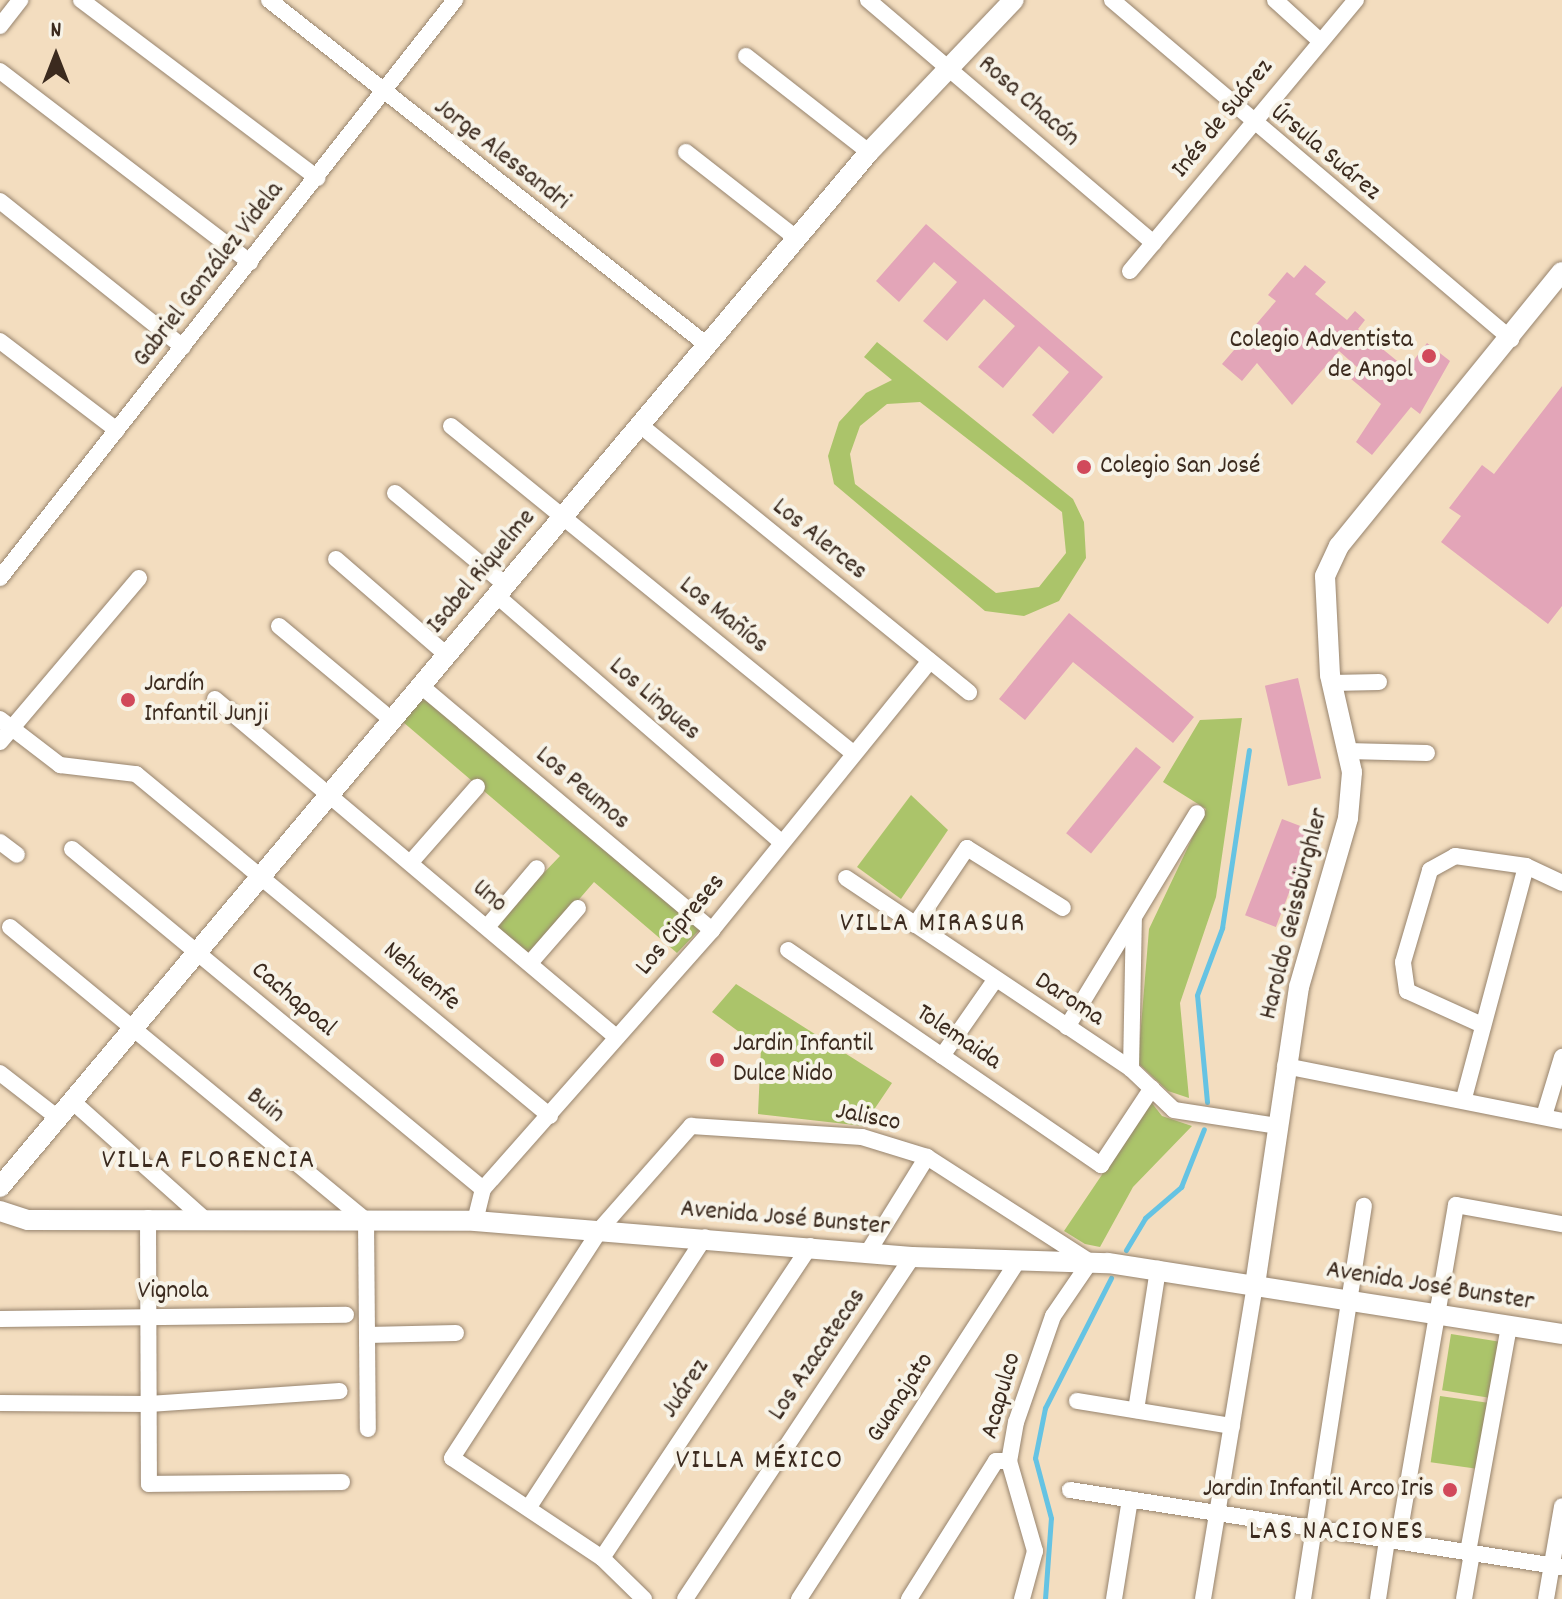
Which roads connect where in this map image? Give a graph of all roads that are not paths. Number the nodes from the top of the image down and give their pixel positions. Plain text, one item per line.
1 (20, 0) edge
2 (81, 0) edge
3 (269, 0) edge
4 (868, 0) edge
5 (1014, 0) edge
6 (1112, 0) edge
7 (1275, 0) edge
8 (1356, 0) edge
9 (447, 3) edge
10 (0, 26) edge
11 (1319, 40) junction
12 (746, 56) dead end
13 (952, 69) junction
14 (0, 71) edge
15 (382, 92) junction
16 (1252, 123) junction
17 (686, 152) dead end
18 (869, 152) junction
19 (317, 178) junction
20 (0, 201) edge
21 (796, 238) junction
22 (1154, 243) junction
23 (250, 262) junction
24 (1130, 271) dead end
25 (1562, 272) edge
26 (1511, 339) junction
27 (0, 341) edge
28 (707, 345) junction
29 (183, 347) junction
30 (640, 425) junction
31 (451, 426) dead end
32 (117, 430) junction
33 (395, 493) dead end
34 (564, 515) junction
35 (336, 559) dead end
36 (0, 578) edge
37 (139, 578) dead end
38 (501, 590) junction
39 (279, 626) dead end
40 (447, 655) junction
41 (930, 661) junction
42 (1379, 682) dead end
43 (1332, 683) junction
44 (421, 686) junction
45 (969, 692) dead end
46 (215, 699) dead end
47 (392, 720) junction
48 (6, 724) edge
49 (0, 742) edge
50 (1347, 751) junction
51 (853, 753) junction
52 (1427, 753) dead end
53 (477, 787) dead end
54 (330, 793) junction
55 (1197, 813) dead end
56 (780, 841) junction
57 (0, 842) edge
58 (72, 849) dead end
59 (17, 855) dead end
60 (411, 862) junction
61 (1526, 866) junction
62 (537, 868) dead end
63 (262, 875) junction
64 (846, 878) dead end
65 (1562, 883) edge
66 (578, 908) dead end
67 (1063, 908) dead end
68 (1134, 917) junction
69 (915, 925) junction
70 (10, 927) dead end
71 (487, 927) junction
72 (712, 930) junction
73 (788, 950) dead end
74 (197, 952) junction
75 (530, 963) junction
76 (995, 980) junction
77 (1480, 1024) junction
78 (1067, 1027) junction
79 (133, 1029) junction
80 (616, 1037) junction
81 (942, 1056) junction
82 (1562, 1057) edge
83 (1285, 1066) junction
84 (1131, 1069) junction
85 (0, 1073) edge
86 (1152, 1088) junction
87 (1464, 1098) junction
88 (72, 1101) junction
89 (550, 1116) junction
90 (1544, 1116) junction
91 (58, 1118) junction
92 (1562, 1121) edge
93 (1277, 1126) junction
94 (927, 1157) junction
95 (0, 1187) edge
96 (483, 1189) junction
97 (1364, 1206) dead end
98 (0, 1211) edge
99 (202, 1217) junction
100 (148, 1218) junction
101 (366, 1220) junction
102 (475, 1221) junction
103 (1562, 1224) edge
104 (602, 1227) junction
105 (705, 1237) junction
106 (810, 1246) junction
107 (868, 1252) junction
108 (912, 1257) junction
109 (1017, 1262) junction
110 (1090, 1262) junction
111 (1158, 1269) junction
112 (1255, 1285) junction
113 (1347, 1300) junction
114 (1437, 1314) junction
115 (346, 1315) dead end
116 (148, 1316) junction
117 (0, 1319) edge
118 (1509, 1326) junction
119 (456, 1333) dead end
120 (1562, 1334) edge
121 (367, 1335) junction
122 (340, 1391) dead end
123 (1077, 1401) dead end
124 (0, 1403) edge
125 (149, 1404) junction
126 (1136, 1410) junction
127 (1232, 1426) junction
128 (368, 1429) dead end
129 (1009, 1461) junction
130 (342, 1482) dead end
131 (1070, 1490) dead end
132 (1130, 1499) junction
133 (1562, 1506) edge
134 (529, 1507) junction
135 (1217, 1513) junction
136 (1314, 1528) junction
137 (1392, 1540) junction
138 (1470, 1553) junction
139 (602, 1558) junction
140 (1557, 1567) edge
141 (644, 1599) edge
142 (685, 1599) edge
143 (799, 1599) edge
144 (909, 1599) edge
145 (1022, 1599) edge
146 (1114, 1599) edge
147 (1203, 1599) edge
148 (1303, 1599) edge
149 (1378, 1599) edge
150 (1464, 1599) edge
151 (1546, 1599) edge

1 - 10 street
2 - 19 street
3 - 15 street, Jorge Alessandri
4 - 13 street, Rosa Chacón
5 - 13 street, Isabel Riquelme
6 - 16 street, Úrsula Suárez
7 - 11 street
8 - 11 street, Inés de Suárez
9 - 15 street, Gabriel González Videla
11 - 16 street, Inés de Suárez
12 - 18 street
13 - 18 street, Isabel Riquelme
13 - 22 street, Rosa Chacón
14 - 23 street
15 - 19 street, Gabriel González Videla
15 - 28 street, Jorge Alessandri
16 - 22 street, Inés de Suárez
16 - 26 street, Úrsula Suárez
17 - 21 street
18 - 21 street, Isabel Riquelme
19 - 23 street, Gabriel González Videla
20 - 29 street
21 - 28 street, Isabel Riquelme
22 - 24 street, Inés de Suárez
23 - 29 street, Gabriel González Videla
25 - 26 street, Haroldo Geissbürghler
26 - 43 street, Haroldo Geissbürghler
27 - 32 street
28 - 30 street, Isabel Riquelme
29 - 32 street, Gabriel González Videla
30 - 34 street, Isabel Riquelme
30 - 41 street, Los Alerces
31 - 34 street, Los Mañíos
32 - 36 street, Gabriel González Videla
33 - 38 street, Los Lingues
34 - 38 street, Isabel Riquelme
34 - 51 street, Los Mañíos
35 - 40 street
37 - 48 street
38 - 40 street, Isabel Riquelme
38 - 56 street, Los Lingues
39 - 47 street
40 - 44 street, Isabel Riquelme
41 - 45 street, Los Alerces
41 - 51 street, Los Cipreses
42 - 43 street
43 - 50 street, Haroldo Geissbürghler
44 - 47 street, Isabel Riquelme
44 - 72 street, Los Peumos
46 - 54 street, Uno
47 - 54 street, Isabel Riquelme
48 - 49 street
48 - 63 street, Nehuenfe
50 - 52 street
50 - 83 street, Haroldo Geissbürghler
51 - 56 street, Los Cipreses
53 - 60 street
54 - 60 street, Uno
54 - 63 street, Isabel Riquelme
55 - 68 street
56 - 72 street, Los Cipreses
57 - 59 street
58 - 74 street, Cachapoal
60 - 71 street, Uno
61 - 65 street
61 - 77 street
61 - 77 street
62 - 71 street
63 - 74 street, Isabel Riquelme
63 - 89 street, Nehuenfe
64 - 69 street, Daroma
66 - 75 street
67 - 69 street
68 - 78 street
68 - 84 street
69 - 76 street, Daroma
70 - 79 street, Buin
71 - 75 street, Uno
72 - 80 street, Los Cipreses
73 - 81 street, Tolemaida
74 - 79 street, Isabel Riquelme
74 - 96 street, Cachapoal
75 - 80 street, Uno
76 - 78 street, Daroma
76 - 81 street
77 - 87 street
78 - 84 street, Daroma
79 - 88 street, Isabel Riquelme
79 - 101 street, Buin
80 - 89 street, Los Cipreses
81 - 86 street, Tolemaida
82 - 90 street
83 - 87 street
83 - 93 street, Haroldo Geissbürghler
84 - 86 street, Daroma
85 - 91 street
86 - 93 street, Daroma
87 - 90 street
88 - 91 street, Isabel Riquelme
88 - 99 street
89 - 96 street, Los Cipreses
90 - 92 street
91 - 95 street, Isabel Riquelme
93 - 112 street, Haroldo Geissbürghler
94 - 104 street, Jalisco
94 - 107 street
94 - 110 street, Jalisco
96 - 102 street, Los Cipreses
97 - 113 street
98 - 100 street, Avenida José Bunster
99 - 100 street, Avenida José Bunster
99 - 101 street, Avenida José Bunster
100 - 116 street
101 - 102 street, Avenida José Bunster
101 - 121 street
102 - 104 street, Avenida José Bunster
103 - 114 street
104 - 105 street, Avenida José Bunster
104 - 134 street
105 - 106 street, Avenida José Bunster
105 - 134 street
106 - 107 street, Avenida José Bunster
106 - 139 street, Juárez
107 - 108 street, Avenida José Bunster
108 - 109 street, Avenida José Bunster
108 - 142 street, Los Azacatecas
109 - 110 street, Avenida José Bunster
109 - 143 street, Guanajato
110 - 111 street, Avenida José Bunster
110 - 129 street, Acapulco
111 - 112 street, Avenida José Bunster
111 - 126 street
112 - 113 street, Avenida José Bunster
112 - 127 street, Haroldo Geissbürghler
113 - 114 street, Avenida José Bunster
113 - 136 street
114 - 118 street, Avenida José Bunster
114 - 137 street
115 - 116 street, Vignola
116 - 117 street, Vignola
116 - 125 street
118 - 120 street, Avenida José Bunster
118 - 138 street
119 - 121 street
121 - 128 street
122 - 125 street
123 - 126 street
124 - 125 street
125 - 130 street
126 - 127 street
127 - 135 street, Haroldo Geissbürghler
129 - 144 street
129 - 145 street, Acapulco
131 - 132 street
132 - 135 street
132 - 146 street
133 - 140 street
134 - 139 street
135 - 136 street
135 - 147 street, Haroldo Geissbürghler
136 - 137 street
136 - 148 street
137 - 138 street
137 - 149 street
138 - 140 street
138 - 150 street
139 - 141 street
140 - 151 street

